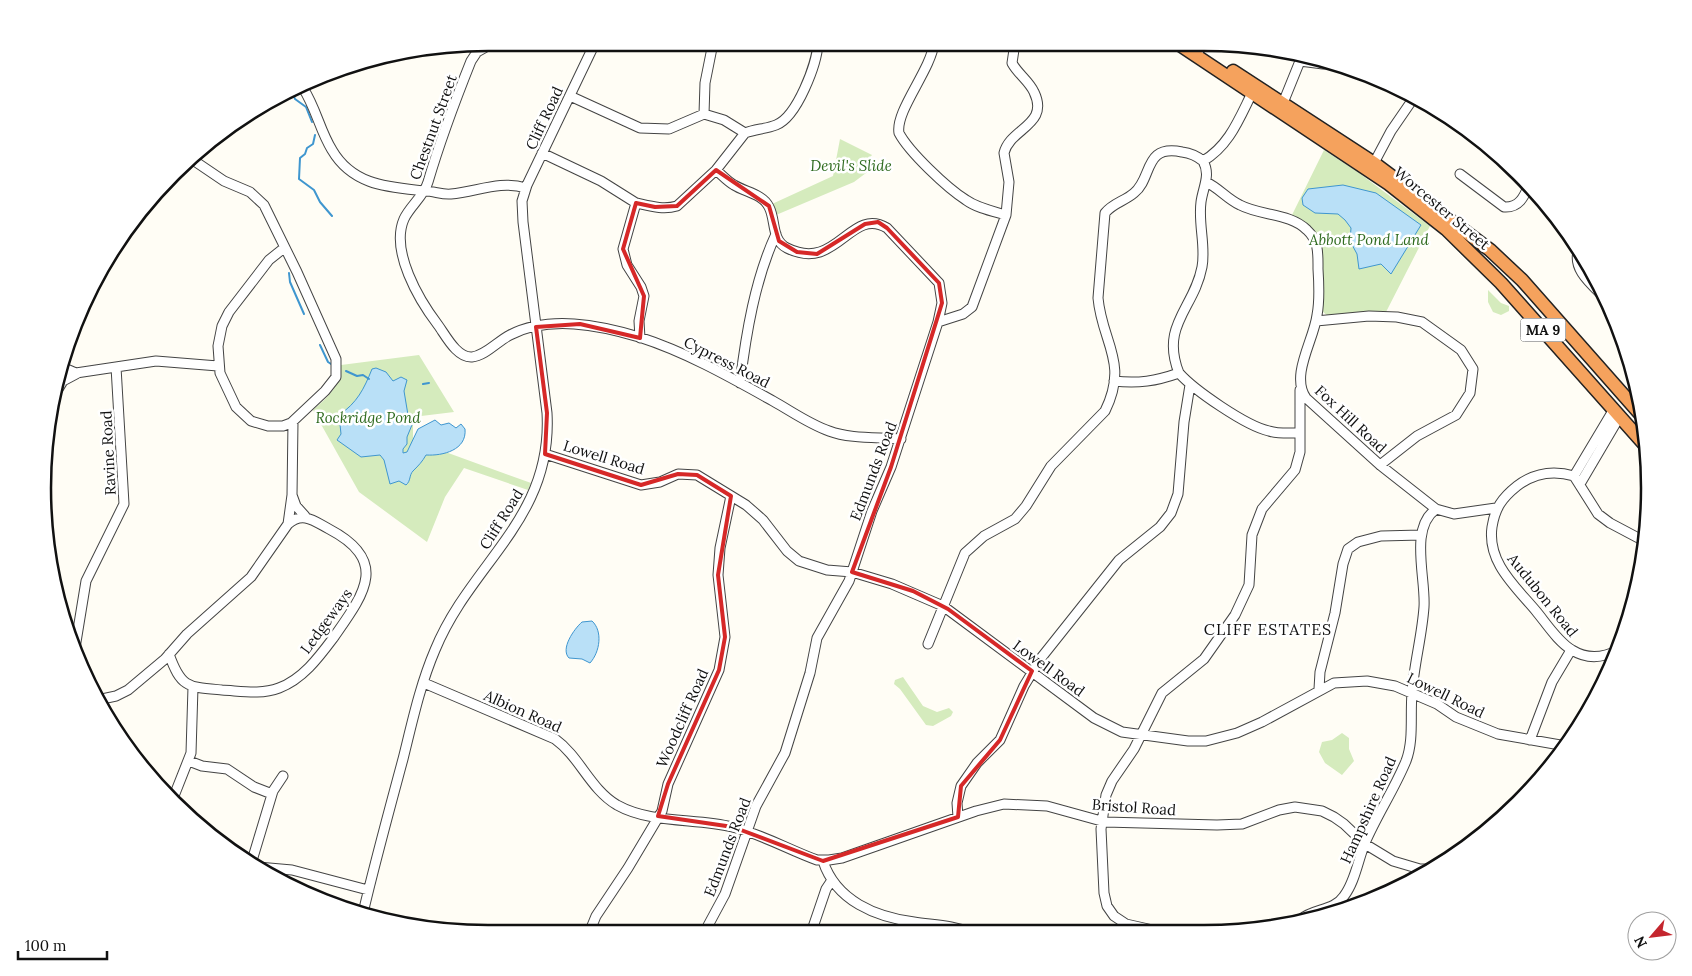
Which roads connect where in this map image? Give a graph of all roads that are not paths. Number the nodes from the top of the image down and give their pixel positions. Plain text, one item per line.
1 (478, 51) edge
2 (590, 51) edge
3 (711, 51) edge
4 (816, 51) edge
5 (932, 51) edge
6 (1014, 51) edge
7 (1189, 51) edge
8 (1207, 51) edge
9 (1296, 61) edge
10 (305, 91) edge
11 (1252, 93) junction
12 (570, 96) junction
13 (1283, 103) junction
14 (1410, 103) edge
15 (704, 114) junction
16 (745, 133) junction
17 (542, 153) junction
18 (1203, 161) junction
19 (197, 163) edge
20 (1374, 163) junction
21 (716, 170) junction
22 (1460, 174) dead end
23 (1206, 182) junction
24 (526, 188) junction
25 (424, 190) junction
26 (1525, 192) edge
27 (636, 203) junction
28 (1006, 215) junction
29 (776, 234) junction
30 (284, 248) junction
31 (1577, 262) edge
32 (1587, 280) edge
33 (1316, 321) junction
34 (938, 322) junction
35 (536, 327) junction
36 (640, 338) junction
37 (1596, 364) junction
38 (218, 366) junction
39 (116, 367) junction
40 (67, 370) edge
41 (78, 372) junction
42 (1179, 373) junction
43 (1581, 373) junction
44 (65, 379) edge
45 (1114, 381) junction
46 (740, 383) junction
47 (1190, 385) junction
48 (1300, 390) junction
49 (1632, 405) edge
50 (1320, 412) junction
51 (1617, 413) junction
52 (1300, 418) junction
53 (292, 422) junction
54 (1300, 433) junction
55 (1638, 437) edge
56 (901, 439) junction
57 (545, 454) junction
58 (1380, 465) junction
59 (1574, 476) junction
60 (1580, 484) junction
61 (292, 495) junction
62 (731, 496) junction
63 (1496, 508) junction
64 (1436, 509) junction
65 (306, 516) junction
66 (288, 524) junction
67 (1421, 535) junction
68 (1638, 538) edge
69 (852, 572) junction
70 (943, 606) junction
71 (77, 636) edge
72 (928, 644) dead end
73 (1571, 650) junction
74 (169, 654) junction
75 (1608, 655) edge
76 (1032, 671) junction
77 (424, 683) junction
78 (193, 687) junction
79 (1320, 689) junction
80 (1412, 694) junction
81 (106, 698) edge
82 (1140, 735) junction
83 (1530, 740) junction
84 (1557, 745) edge
85 (189, 761) junction
86 (282, 776) dead end
87 (175, 793) edge
88 (272, 794) junction
89 (658, 816) junction
90 (958, 817) junction
91 (1102, 822) junction
92 (746, 831) junction
93 (1365, 844) junction
94 (253, 856) edge
95 (823, 860) junction
96 (274, 868) edge
97 (1418, 868) edge
98 (832, 880) junction
99 (368, 890) junction
100 (1336, 904) edge
101 (364, 907) edge
102 (592, 925) edge
103 (708, 925) edge
104 (813, 925) edge
105 (949, 925) edge
106 (1131, 925) edge

1 - 25 street, Chestnut Street
2 - 12 street, Cliff Road
3 - 15 street
4 - 16 street
5 - 28 street
6 - 28 street
7 - 11 highway, Worcester Street / MA 9
8 - 13 highway, Worcester Street / MA 9
9 - 13 street
10 - 25 street
11 - 18 street
11 - 43 highway, Worcester Street / MA 9
12 - 15 street
12 - 17 street, Cliff Road
13 - 20 highway, Worcester Street / MA 9
14 - 20 street
15 - 16 street
16 - 21 street
17 - 24 street, Cliff Road
17 - 27 street
18 - 23 street
18 - 45 street
19 - 30 street
20 - 37 highway, Worcester Street / MA 9
21 - 27 street
21 - 29 street
22 - 26 street
23 - 33 street, Fox Hill Road
23 - 42 street
24 - 25 street, Chestnut Street
24 - 35 street, Cliff Road
25 - 35 street, Cypress Road
27 - 36 street
28 - 34 street
29 - 34 street, Edmunds Road
29 - 46 street
30 - 38 street
30 - 53 street
31 - 32 street
33 - 48 street, Fox Hill Road
33 - 58 street
34 - 56 street, Edmunds Road
35 - 36 street, Cypress Road
35 - 57 street, Cliff Road
36 - 46 street, Cypress Road
37 - 43 highway
37 - 49 highway, Worcester Street / MA 9
38 - 39 street
38 - 53 street
39 - 41 street
39 - 71 street, Ravine Road
40 - 41 street
41 - 44 street
42 - 45 street
42 - 47 street
43 - 51 highway, Worcester Street / MA 9
45 - 70 street
46 - 56 street, Cypress Road
47 - 54 street
47 - 76 street
48 - 50 street, Fox Hill Road
48 - 52 street
50 - 52 street
50 - 58 street, Fox Hill Road
51 - 55 highway, Worcester Street / MA 9
51 - 59 street
51 - 60 street
52 - 54 street
53 - 61 street
54 - 82 street
56 - 69 street, Edmunds Road
57 - 62 street, Lowell Road
57 - 77 street, Cliff Road
58 - 64 street, Fox Hill Road
59 - 60 street
59 - 63 street
60 - 68 street
61 - 65 street, Ledgeways
61 - 66 street
62 - 69 street, Lowell Road
62 - 89 street, Woodcliff Road
63 - 64 street, Fox Hill Road
63 - 73 street, Audubon Road
64 - 67 street, Hampshire Road
65 - 66 street
65 - 78 street, Ledgeways
66 - 74 street
67 - 79 street
67 - 80 street, Hampshire Road
69 - 70 street, Lowell Road
69 - 92 street, Edmunds Road
70 - 72 street
70 - 76 street, Lowell Road
73 - 75 street, Audubon Road
73 - 83 street
74 - 78 street
74 - 81 street
76 - 82 street, Lowell Road
76 - 90 street
77 - 89 street, Albion Road
77 - 99 street, Cliff Road
78 - 85 street
79 - 80 street, Lowell Road
79 - 82 street, Lowell Road
80 - 83 street, Lowell Road
80 - 93 street, Hampshire Road
82 - 91 street
83 - 84 street, Lowell Road
85 - 87 street
85 - 88 street
86 - 88 street
88 - 94 street
89 - 92 street, Albion Road
89 - 102 street, Woodcliff Road
90 - 91 street, Bristol Road
90 - 95 street, Bristol Road
91 - 93 street, Bristol Road
91 - 106 street
92 - 95 street, Albion Road
92 - 103 street, Edmunds Road
93 - 97 street, Bristol Road
93 - 100 street, Hampshire Road
95 - 98 street
96 - 99 street
98 - 104 street
98 - 105 street
99 - 101 street, Cliff Road

